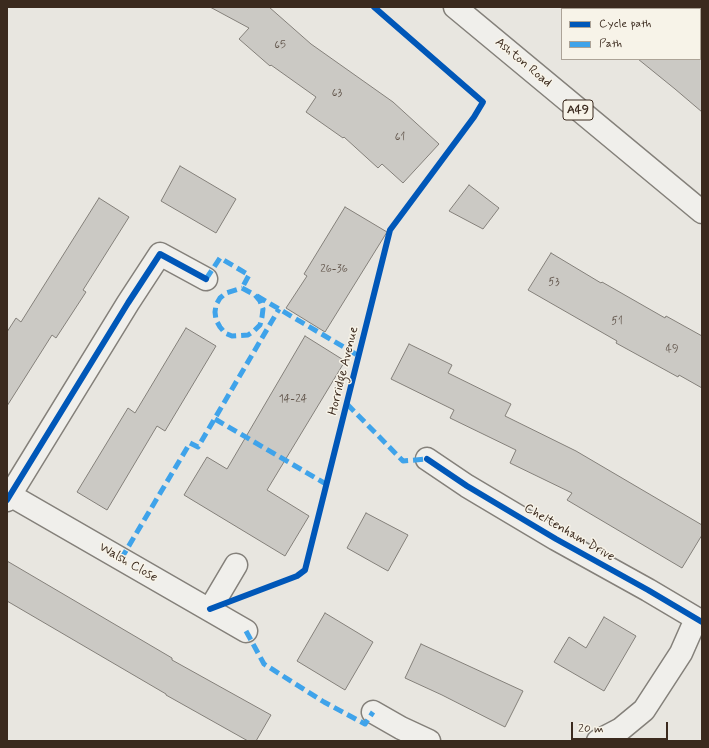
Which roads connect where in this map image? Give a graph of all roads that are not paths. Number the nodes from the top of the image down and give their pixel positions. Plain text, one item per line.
1 (455, 7) edge
2 (702, 212) edge
3 (206, 279) dead end
4 (427, 459) dead end
5 (9, 497) edge
6 (236, 565) dead end
7 (210, 609) junction
8 (699, 621) edge
9 (246, 631) dead end
10 (373, 712) dead end
11 (397, 735) edge
12 (429, 741) edge
13 (598, 741) edge

1 - 2 street, Ashton Road / A49
3 - 5 street
4 - 8 street, Cheltenham Drive
5 - 7 street, Walsh Close
6 - 7 street
7 - 9 street, Walsh Close
8 - 13 street
10 - 11 street
11 - 12 street

